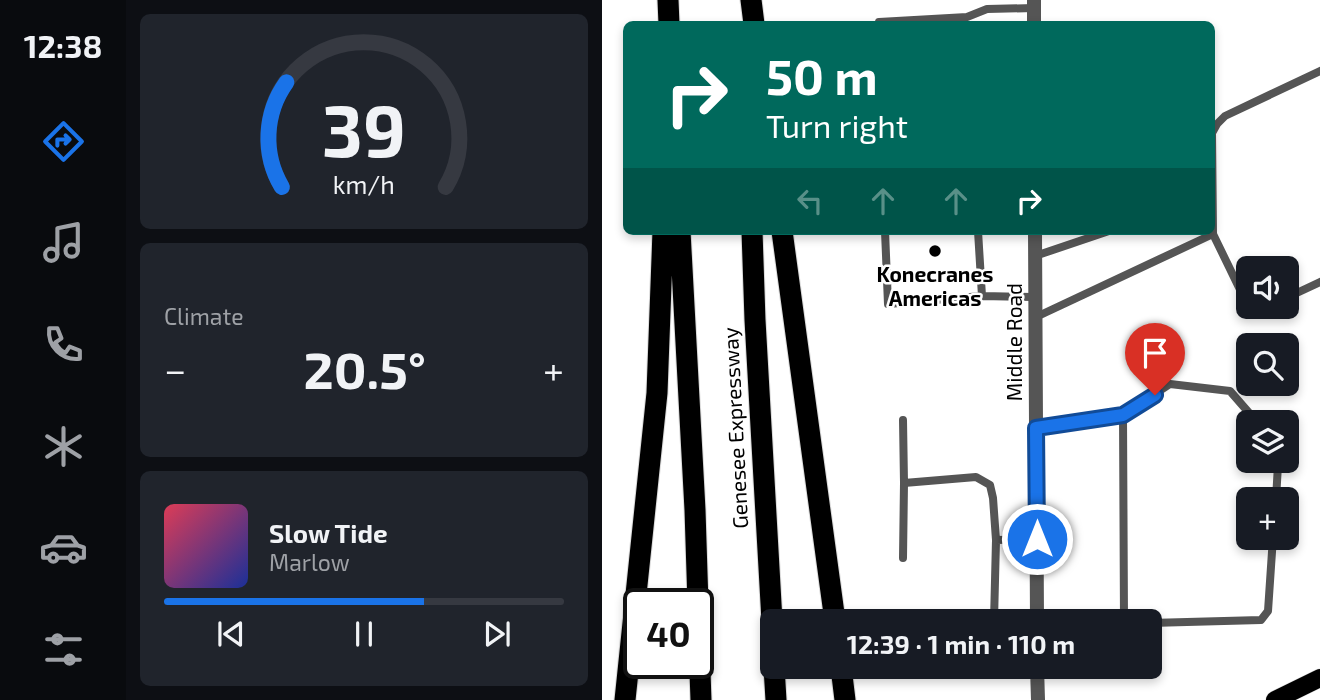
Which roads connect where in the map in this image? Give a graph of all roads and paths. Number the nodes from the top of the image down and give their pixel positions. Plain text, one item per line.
1 (668, 0) edge
2 (750, 0) edge
3 (1034, 4) edge
4 (669, 21) edge
5 (751, 21) edge
6 (967, 21) edge
7 (1320, 71) edge
8 (1215, 128) edge
9 (663, 235) edge
10 (680, 235) edge
11 (752, 235) edge
12 (783, 235) edge
13 (886, 235) edge
14 (978, 235) edge
15 (1035, 235) edge
16 (1094, 235) edge
17 (1209, 235) edge
18 (1214, 235) edge
19 (1035, 256) junction
20 (1236, 281) edge
21 (1320, 282) edge
22 (1299, 292) edge
23 (982, 296) junction
24 (1036, 297) junction
25 (1036, 317) junction
26 (1247, 410) edge
27 (1123, 415) junction
28 (903, 420) dead end
29 (1036, 428) junction
30 (904, 483) junction
31 (1037, 539) junction
32 (996, 540) junction
33 (1272, 550) edge
34 (903, 558) dead end
35 (697, 588) edge
36 (771, 609) edge
37 (833, 609) edge
38 (994, 609) edge
39 (1037, 609) edge
40 (1124, 609) edge
41 (1162, 622) edge
42 (1320, 678) edge
43 (700, 679) edge
44 (775, 679) edge
45 (842, 679) edge
46 (1037, 679) edge
47 (625, 700) edge
48 (701, 700) edge
49 (776, 700) edge
50 (845, 700) edge
51 (1038, 700) edge
52 (1275, 700) edge

1 - 4 highway
2 - 5 highway
3 - 6 lane
7 - 8 lane
9 - 47 highway
10 - 35 highway
11 - 36 highway, Genesee Expressway
12 - 37 highway
13 - 23 lane
14 - 23 lane
15 - 19 street, Middle Road
16 - 19 lane
17 - 25 lane
18 - 20 lane
19 - 24 street, Middle Road
21 - 22 lane
23 - 24 lane
24 - 25 street, Middle Road
25 - 29 street, Middle Road
26 - 27 lane
27 - 29 lane
27 - 40 lane
28 - 30 lane
29 - 31 street, Middle Road
30 - 32 lane
30 - 34 lane
31 - 32 lane
31 - 39 street, Middle Road
32 - 38 lane
33 - 41 lane
42 - 52 main road
43 - 48 highway
44 - 49 highway
45 - 50 highway
46 - 51 street

